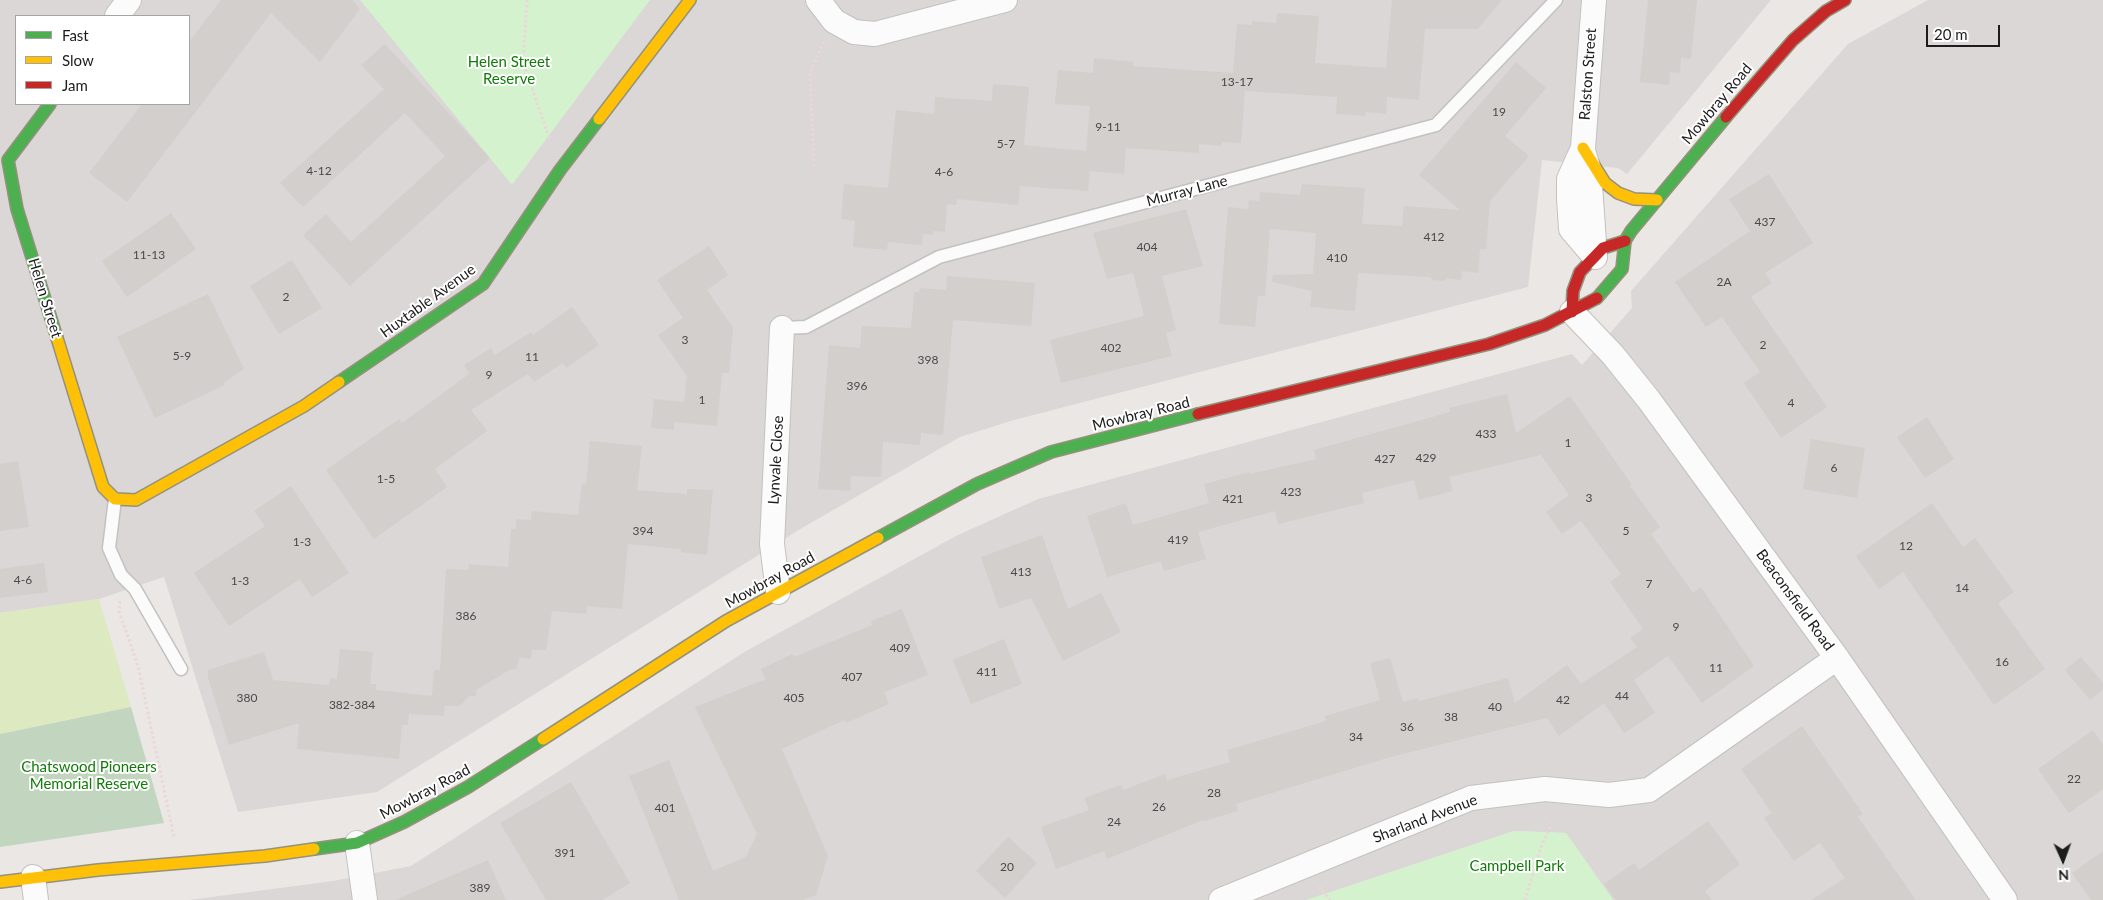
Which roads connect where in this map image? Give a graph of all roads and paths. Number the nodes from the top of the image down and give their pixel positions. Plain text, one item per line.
1 (130, 0) edge
2 (527, 0) edge
3 (690, 0) edge
4 (818, 0) edge
5 (1005, 0) edge
6 (1556, 0) edge
7 (1594, 0) edge
8 (1845, 0) edge
9 (118, 15) edge
10 (834, 20) junction
11 (49, 105) edge
12 (1583, 148) junction
13 (814, 166) dead end
14 (560, 170) junction
15 (1657, 200) junction
16 (1624, 241) junction
17 (1595, 257) junction
18 (1572, 312) junction
19 (782, 328) joint
20 (115, 499) junction
21 (121, 575) junction
22 (778, 592) junction
23 (1837, 658) junction
24 (181, 669) dead end
25 (1552, 823) dead end
26 (357, 843) junction
27 (180, 864) junction
28 (0, 882) edge
29 (34, 888) edge
30 (365, 900) edge
31 (1221, 900) edge
32 (1525, 900) edge
33 (2005, 900) edge

1 - 9 street
2 - 14 path
3 - 14 main road, Huxtable Avenue
4 - 10 street
5 - 10 street
6 - 19 lane, Murray Lane
7 - 12 street, Ralston Street
8 - 15 main road, Mowbray Road
10 - 13 path
11 - 20 main road, Helen Street
12 - 15 main road
12 - 17 street, Ralston Street
14 - 20 main road, Huxtable Avenue
15 - 16 main road, Mowbray Road
16 - 17 main road, Mowbray Road
16 - 18 main road, Mowbray Road
17 - 18 main road, Mowbray Road
18 - 22 main road, Mowbray Road
18 - 23 street, Beaconsfield Road
19 - 22 street, Lynvale Close
20 - 21 lane
21 - 24 lane
21 - 27 path
22 - 26 main road, Mowbray Road
23 - 31 street, Sharland Avenue
23 - 33 street, Beaconsfield Road
25 - 32 path
26 - 27 main road, Mowbray Road
26 - 30 street
27 - 29 main road, Mowbray Road
28 - 29 main road, Mowbray Road

